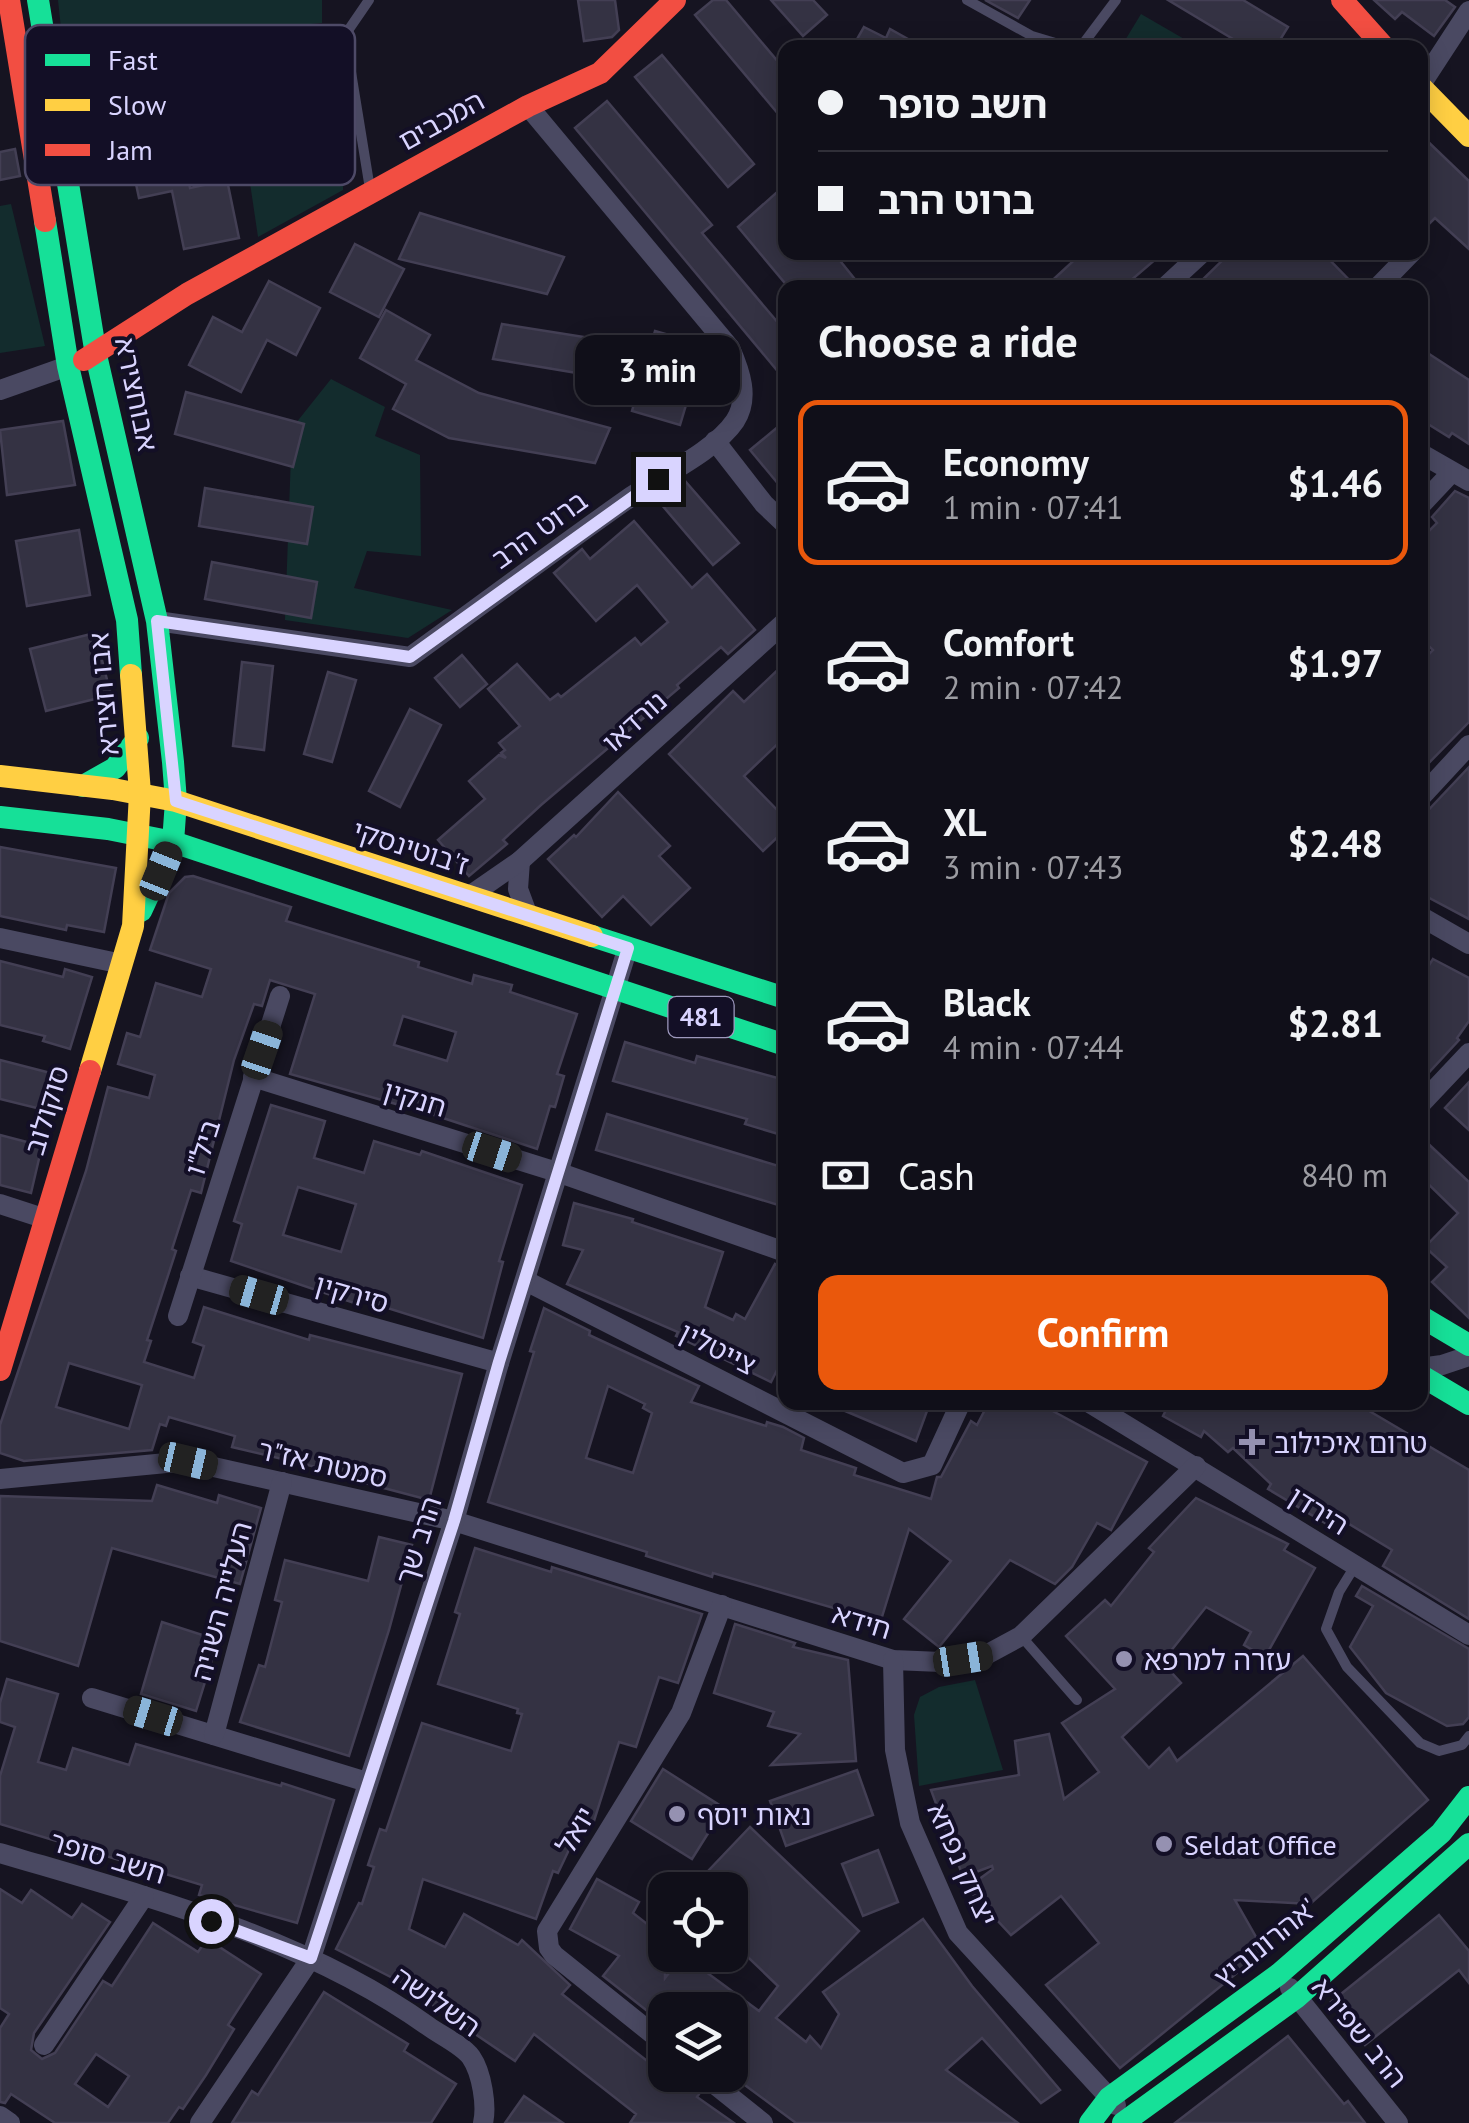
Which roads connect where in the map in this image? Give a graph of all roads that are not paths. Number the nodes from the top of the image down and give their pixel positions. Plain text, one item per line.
1 (9, 0) edge
2 (38, 0) edge
3 (369, 0) edge
4 (675, 0) edge
5 (967, 0) edge
6 (1116, 0) edge
7 (1342, 0) edge
8 (1469, 11) edge
9 (42, 25) edge
10 (352, 25) edge
11 (1045, 40) edge
12 (1086, 40) edge
13 (1378, 40) edge
14 (1428, 74) edge
15 (1428, 94) edge
16 (355, 98) edge
17 (25, 99) edge
18 (528, 106) junction
19 (1469, 136) edge
20 (39, 185) edge
21 (68, 185) edge
22 (370, 193) junction
23 (1194, 260) edge
24 (1404, 260) edge
25 (1173, 280) edge
26 (1385, 280) edge
27 (96, 356) junction
28 (68, 366) junction
29 (0, 390) edge
30 (715, 441) junction
31 (1428, 458) edge
32 (1460, 477) edge
33 (1428, 500) edge
34 (778, 517) edge
35 (157, 621) junction
36 (778, 628) edge
37 (138, 738) junction
38 (1469, 745) edge
39 (0, 776) edge
40 (83, 786) junction
41 (1428, 789) edge
42 (140, 793) junction
43 (176, 801) junction
44 (0, 817) edge
45 (139, 834) junction
46 (173, 842) junction
47 (520, 861) junction
48 (468, 897) junction
49 (528, 916) junction
50 (1428, 921) edge
51 (133, 926) junction
52 (0, 938) edge
53 (1469, 944) edge
54 (628, 948) junction
55 (122, 964) junction
56 (616, 989) junction
57 (280, 996) dead end
58 (778, 996) edge
59 (778, 1042) edge
60 (1469, 1053) edge
61 (254, 1076) junction
62 (1428, 1097) edge
63 (560, 1173) junction
64 (0, 1204) edge
65 (44, 1218) junction
66 (778, 1250) edge
67 (190, 1276) junction
68 (526, 1281) junction
69 (178, 1316) dead end
70 (1428, 1321) edge
71 (1469, 1345) edge
72 (1469, 1356) edge
73 (499, 1362) junction
74 (1428, 1369) edge
75 (0, 1370) edge
76 (1428, 1376) edge
77 (1469, 1404) edge
78 (778, 1409) edge
79 (781, 1410) edge
80 (957, 1410) edge
81 (1102, 1410) edge
82 (1196, 1466) junction
83 (0, 1478) edge
84 (282, 1482) junction
85 (454, 1521) junction
86 (1355, 1565) junction
87 (722, 1605) junction
88 (1469, 1635) edge
89 (1021, 1636) junction
90 (893, 1660) junction
91 (92, 1698) dead end
92 (1077, 1700) dead end
93 (214, 1735) junction
94 (1469, 1736) edge
95 (366, 1782) junction
96 (1469, 1797) edge
97 (1469, 1844) edge
98 (0, 1853) edge
99 (144, 1896) junction
100 (311, 1958) junction
101 (1279, 1974) junction
102 (1296, 1997) junction
103 (648, 2030) edge
104 (44, 2046) dead end
105 (724, 2092) edge
106 (1109, 2098) junction
107 (0, 2116) edge
108 (1126, 2120) edge
109 (10, 2123) edge
110 (200, 2123) edge
111 (483, 2123) edge
112 (762, 2123) edge
113 (1090, 2123) edge
114 (1398, 2123) edge

1 - 17 street, אבו חצירא
2 - 9 street, אבוחצירא
3 - 10 lane
4 - 18 street, המכבים
5 - 11 lane
6 - 12 lane
7 - 13 street
8 - 14 street
15 - 19 street
16 - 22 lane
18 - 22 street, המכבים
18 - 30 street, ברוט הרב
20 - 28 street, אבו חצירא
21 - 27 street, אבוחצירא
22 - 27 street, המכבים
23 - 25 street
24 - 26 street
27 - 28 street, המכבים
27 - 35 street, אבוחצירא
28 - 29 street
28 - 37 street, אבו חצירא
30 - 34 street
30 - 35 street, ברוט הרב
31 - 32 street
32 - 33 street
35 - 43 street, אבוחצירא
36 - 47 street, נורדאו
37 - 40 street
37 - 42 street, אבו חצירא
38 - 41 street
39 - 40 street, 481
40 - 42 street, 481
42 - 43 street, 481
42 - 45 street, סוקולוב
43 - 46 street
43 - 48 street, ז'בוטינסקי / 481
44 - 45 street, 481
45 - 46 street, 481
45 - 51 street, סוקולוב
46 - 51 street, סוקולוב
46 - 56 street, 481
47 - 48 street, נורדאו
47 - 49 street
48 - 49 street, ז'בוטינסקי / 481
49 - 54 street, ז'בוטינסקי / 481
50 - 53 street
51 - 55 street, סוקולוב
52 - 55 street
54 - 56 street, הרב שך
54 - 58 street, 481
55 - 65 street, סוקולוב
56 - 59 street, 481
56 - 63 street, הרב שך
57 - 61 street, ביל"ו
60 - 62 street
61 - 63 street, חנקין
61 - 67 street, ביל"ו
63 - 66 street
63 - 68 street, הרב שך
64 - 65 street
65 - 75 street, סוקולוב
67 - 69 street, ביל"ו
67 - 73 street, סירקין
68 - 73 street, הרב שך
68 - 78 street, צייטלין
70 - 71 street
72 - 74 street
73 - 85 street, הרב שך
76 - 77 street
79 - 80 street, צייטלין
81 - 82 street, הירדן
82 - 86 street, הירדן
82 - 89 street, חידא
83 - 84 street, סמטת אז"ר
84 - 85 street, סמטת אז"ר
84 - 93 street, העלייה השניה
85 - 87 street, חידא
85 - 95 street, הרב שך
86 - 88 street, הירדן
86 - 94 lane
87 - 90 street, חידא
87 - 103 street, יואל
89 - 90 street, חידא
89 - 92 lane
90 - 106 street, יצחק נפחא
91 - 93 street
93 - 95 street
95 - 100 street, הרב שך
96 - 101 street, אהרונוביץ'
97 - 102 street
98 - 99 street, חשב סופר
99 - 100 street, חשב סופר
99 - 104 street
100 - 110 street, הרב שך
100 - 111 street, השלושה
101 - 102 street, הרב שפירא
101 - 106 street, אהרונוביץ'
102 - 108 street
102 - 114 street, הרב שפירא
105 - 112 street
106 - 108 street, יצחק נפחא
106 - 113 street, אהרונוביץ'
107 - 109 street

